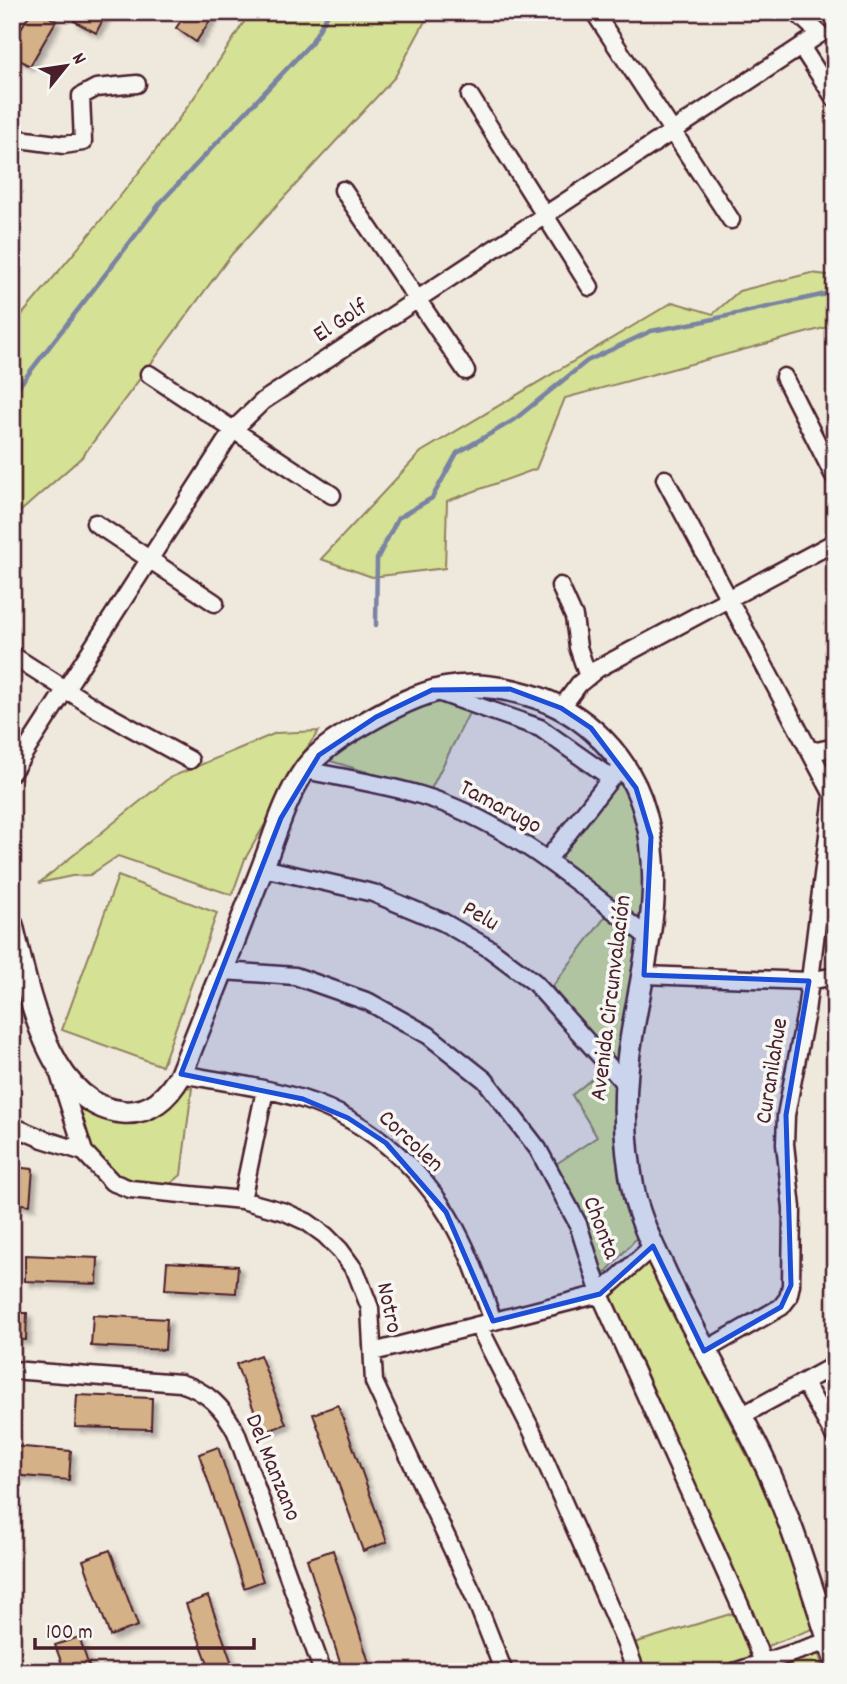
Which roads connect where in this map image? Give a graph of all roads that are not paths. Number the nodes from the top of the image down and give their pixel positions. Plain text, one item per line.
1 (594, 12) edge
2 (796, 12) edge
3 (802, 48) junction
4 (137, 85) dead end
5 (470, 96) dead end
6 (835, 99) edge
7 (673, 131) junction
8 (12, 138) edge
9 (343, 190) dead end
10 (545, 215) junction
11 (731, 220) dead end
12 (590, 287) dead end
13 (416, 300) junction
14 (466, 371) dead end
15 (149, 374) dead end
16 (784, 377) dead end
17 (233, 430) junction
18 (665, 478) dead end
19 (835, 478) edge
20 (332, 495) dead end
21 (95, 523) dead end
22 (835, 542) edge
23 (150, 560) junction
24 (560, 586) dead end
25 (729, 598) junction
26 (215, 603) dead end
27 (12, 655) edge
28 (588, 677) junction
29 (66, 690) junction
30 (432, 690) junction
31 (561, 708) junction
32 (835, 747) edge
33 (810, 749) junction
34 (190, 761) dead end
35 (305, 770) junction
36 (12, 772) edge
37 (617, 773) junction
38 (833, 794) edge
39 (548, 859) junction
40 (263, 868) junction
41 (12, 925) edge
42 (650, 939) junction
43 (223, 971) junction
44 (644, 975) junction
45 (835, 976) edge
46 (810, 981) junction
47 (56, 1061) junction
48 (181, 1074) junction
49 (626, 1085) junction
50 (265, 1090) junction
51 (12, 1126) edge
52 (84, 1152) junction
53 (242, 1200) junction
54 (653, 1246) junction
55 (600, 1294) junction
56 (485, 1323) junction
57 (704, 1351) junction
58 (373, 1352) junction
59 (835, 1365) edge
60 (12, 1370) edge
61 (804, 1382) junction
62 (741, 1416) junction
63 (835, 1437) edge
64 (832, 1650) edge
65 (765, 1667) edge
66 (323, 1672) edge
67 (504, 1672) edge
68 (636, 1672) edge
69 (733, 1672) edge

1 - 7 street
2 - 3 street, El Golf
3 - 6 street
3 - 7 street, El Golf
4 - 8 street
5 - 10 street
7 - 10 street, El Golf
7 - 11 street
9 - 13 street
10 - 12 street
10 - 13 street, El Golf
13 - 14 street
13 - 17 street, El Golf
15 - 17 street
16 - 19 street
17 - 20 street
17 - 23 street, El Golf
18 - 25 street
21 - 23 street
22 - 25 street
23 - 26 street
23 - 29 street, El Golf
24 - 28 street
25 - 28 street
25 - 33 street
27 - 29 street
28 - 31 street
29 - 34 street
29 - 36 street, El Golf
30 - 31 street, Avenida Circunvalación
30 - 35 street, Avenida Circunvalación
30 - 37 street
31 - 37 street, Avenida Circunvalación
32 - 33 street
33 - 38 street
35 - 39 street, Tamarugo
35 - 40 street, Avenida Circunvalación
37 - 39 street
37 - 42 street, Avenida Circunvalación
38 - 46 street, Curanilahue
39 - 42 street, Tamarugo
40 - 43 street, Avenida Circunvalación
40 - 49 street, Pelu
41 - 47 street, Avenida Circunvalación
42 - 44 street, Avenida Circunvalación
43 - 48 street, Avenida Circunvalación
43 - 55 street, Chonta
44 - 46 street
44 - 49 street, Avenida Circunvalación
45 - 46 street
46 - 57 street, Curanilahue
47 - 48 street, Avenida Circunvalación
47 - 52 street
48 - 50 street, Corcolen
49 - 54 street, Avenida Circunvalación
50 - 53 street
50 - 56 street, Corcolen
51 - 52 street, Notro
52 - 53 street, Notro
53 - 58 street, Notro
54 - 55 street
54 - 57 street, Avenida Circunvalación
55 - 56 street
55 - 65 street, Chonta
56 - 58 street
56 - 68 street, Corcolen
57 - 62 street, Avenida Circunvalación
58 - 67 street, Notro
59 - 61 street
60 - 66 street, Del Manzano
61 - 62 street
61 - 63 street
62 - 64 street, Avenida Circunvalación
64 - 65 street
65 - 69 street

